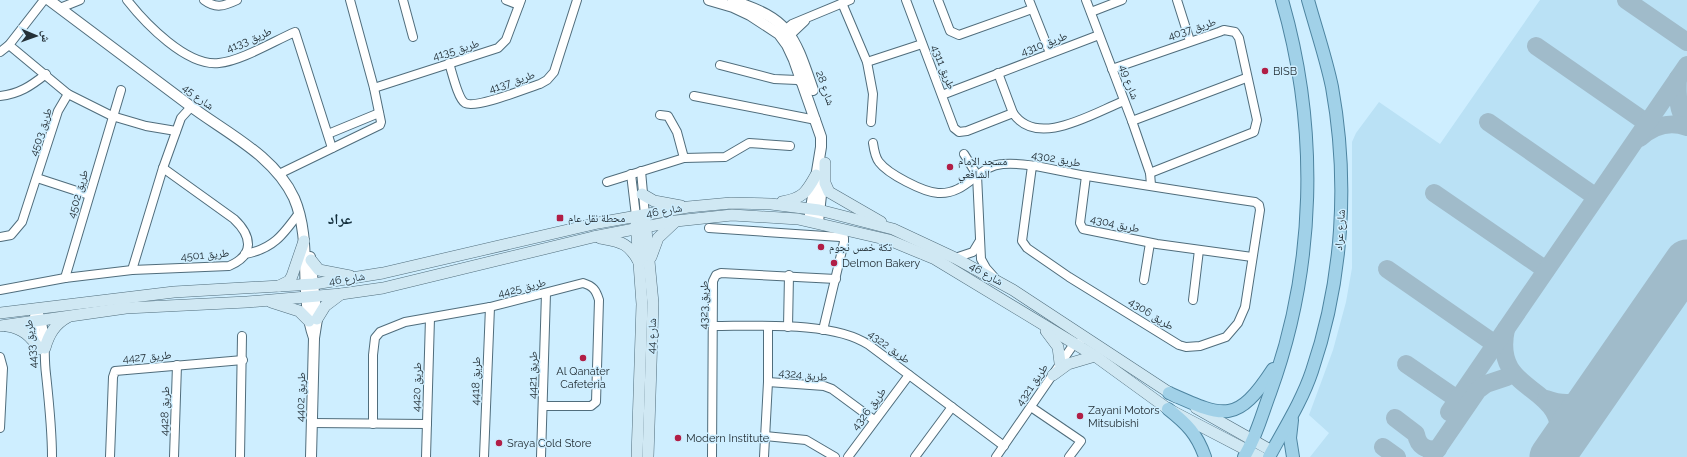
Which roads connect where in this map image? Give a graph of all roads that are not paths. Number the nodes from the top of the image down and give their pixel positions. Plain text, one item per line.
1 (44, 0) edge
2 (49, 0) edge
3 (80, 0) edge
4 (127, 0) edge
5 (204, 0) edge
6 (237, 0) edge
7 (350, 0) edge
8 (403, 0) edge
9 (506, 0) edge
10 (577, 0) edge
11 (709, 0) edge
12 (731, 0) edge
13 (906, 0) edge
14 (938, 0) edge
15 (1029, 0) edge
16 (1086, 0) edge
17 (1122, 0) edge
18 (1177, 0) edge
19 (1282, 0) edge
20 (1308, 0) edge
21 (520, 2) edge
22 (846, 2) edge
23 (60, 8) junction
24 (1032, 9) junction
25 (1091, 12) junction
26 (785, 35) junction
27 (1099, 35) junction
28 (413, 37) dead end
29 (1190, 41) junction
30 (922, 44) junction
31 (9, 45) junction
32 (0, 52) edge
33 (1050, 53) junction
34 (795, 62) junction
35 (867, 62) junction
36 (449, 63) junction
37 (720, 66) dead end
38 (1112, 69) junction
39 (998, 73) junction
40 (46, 74) junction
41 (1246, 78) junction
42 (782, 80) junction
43 (803, 83) junction
44 (374, 88) junction
45 (121, 90) dead end
46 (68, 94) junction
47 (942, 95) junction
48 (0, 96) edge
49 (694, 96) dead end
50 (1124, 101) junction
51 (191, 107) junction
52 (380, 113) junction
53 (1013, 113) junction
54 (660, 115) dead end
55 (112, 116) junction
56 (816, 120) junction
57 (1132, 121) junction
58 (871, 122) dead end
59 (176, 131) junction
60 (328, 134) junction
61 (872, 143) dead end
62 (790, 146) dead end
63 (332, 148) junction
64 (964, 154) dead end
65 (684, 158) junction
66 (825, 163) junction
67 (1032, 166) junction
68 (163, 168) junction
69 (641, 171) junction
70 (1150, 173) junction
71 (279, 174) junction
72 (631, 174) junction
73 (816, 175) junction
74 (977, 176) junction
75 (1086, 176) junction
76 (38, 178) junction
77 (607, 182) dead end
78 (1151, 185) junction
79 (642, 194) junction
80 (89, 195) junction
81 (771, 204) junction
82 (688, 207) junction
83 (815, 209) junction
84 (1260, 210) joint
85 (299, 213) junction
86 (640, 216) junction
87 (676, 221) junction
88 (814, 221) junction
89 (641, 227) junction
90 (709, 228) dead end
91 (893, 229) junction
92 (0, 237) edge
93 (594, 237) junction
94 (303, 238) junction
95 (980, 239) junction
96 (1150, 243) junction
97 (1199, 250) junction
98 (245, 254) junction
99 (1252, 257) junction
100 (955, 258) junction
101 (311, 260) junction
102 (645, 263) junction
103 (132, 270) junction
104 (789, 275) junction
105 (65, 278) junction
106 (359, 278) junction
107 (836, 279) junction
108 (994, 279) junction
109 (1144, 280) dead end
110 (274, 287) junction
111 (0, 290) edge
112 (310, 291) junction
113 (546, 293) junction
114 (341, 294) junction
115 (264, 300) junction
116 (1193, 300) dead end
117 (490, 307) junction
118 (36, 308) junction
119 (0, 313) edge
120 (71, 315) junction
121 (430, 318) junction
122 (38, 320) junction
123 (313, 320) junction
124 (1037, 322) junction
125 (0, 326) edge
126 (714, 326) junction
127 (768, 326) junction
128 (788, 327) junction
129 (824, 330) junction
130 (242, 336) dead end
131 (1095, 343) junction
132 (1074, 344) junction
133 (42, 348) junction
134 (1094, 356) junction
135 (0, 357) edge
136 (1282, 357) junction
137 (243, 360) junction
138 (1060, 363) junction
139 (177, 365) junction
140 (909, 375) junction
141 (1053, 375) junction
142 (768, 382) junction
143 (1169, 393) junction
144 (543, 406) junction
145 (952, 407) junction
146 (1031, 407) junction
147 (1168, 409) junction
148 (1292, 415) junction
149 (874, 420) junction
150 (312, 423) junction
151 (373, 424) junction
152 (427, 424) junction
153 (0, 428) edge
154 (765, 436) junction
155 (1004, 446) junction
156 (1248, 449) edge
157 (635, 454) edge
158 (1271, 454) edge
159 (52, 457) edge
160 (110, 457) edge
161 (174, 457) edge
162 (240, 457) edge
163 (311, 457) edge
164 (426, 457) edge
165 (484, 457) edge
166 (541, 457) edge
167 (648, 457) edge
168 (712, 457) edge
169 (764, 457) edge
170 (835, 457) edge
171 (848, 457) edge
172 (916, 457) edge
173 (996, 457) edge
174 (1069, 457) edge
175 (1205, 457) edge
176 (1260, 457) edge
177 (1293, 457) edge

1 - 31 street
2 - 23 street, شارع 45
3 - 23 street
4 - 60 street, طريق 4133
5 - 6 street
7 - 44 street
8 - 28 street
9 - 21 street, طريق 4135
10 - 36 street, طريق 4137
11 - 26 street, شارع 28
12 - 26 street, شارع 28
13 - 30 street, طريق 4311
14 - 24 street
15 - 24 street
16 - 25 street, شارع 49
17 - 25 street
18 - 29 street
19 - 136 main road
20 - 148 main road, شارع عراد
21 - 36 street, طريق 4135
22 - 26 street
22 - 35 street
23 - 51 street, شارع 45
24 - 33 street
25 - 27 street, شارع 49
26 - 34 street, شارع 28
26 - 66 street, شارع 28
27 - 33 street, طريق 4310
27 - 38 street, شارع 49
29 - 38 street, طريق 4037
29 - 41 street, طريق 4037
30 - 35 street
30 - 47 street, طريق 4311
31 - 32 street
31 - 40 street
33 - 39 street, طريق 4310
34 - 42 street
34 - 43 street, شارع 28
35 - 58 street
36 - 44 street, طريق 4135
37 - 42 street, شارع 28
38 - 50 street, شارع 49
39 - 47 street, طريق 4310
39 - 53 street
40 - 46 street
40 - 48 street
41 - 57 street
41 - 70 street, طريق 4037
42 - 43 street, شارع 28
43 - 56 street, شارع 28
44 - 52 street
45 - 55 street, طريق 4502
46 - 55 street
46 - 76 street, طريق 4503
47 - 53 street, طريق 4311
49 - 56 street
50 - 53 street
50 - 57 street, شارع 49
51 - 59 street
51 - 71 street, شارع 45
52 - 60 street
52 - 63 street
54 - 65 street
55 - 59 street
55 - 80 street, طريق 4502
56 - 73 street, شارع 28
57 - 70 street, شارع 49
59 - 68 street
60 - 63 street, طريق 4133
61 - 74 street, طريق 4302
62 - 65 street
63 - 71 street
64 - 74 street
65 - 69 street
66 - 83 street, شارع 28
66 - 91 main road
67 - 74 street, طريق 4302
67 - 75 street, طريق 4302
67 - 99 street, طريق 4306
68 - 98 street, طريق 4501
68 - 103 street
69 - 72 street
69 - 79 street
70 - 78 street, شارع 49
71 - 85 street, شارع 45
72 - 77 street
72 - 86 street
73 - 81 main road
73 - 83 street, شارع 28
74 - 95 street
75 - 78 street, طريق 4302
75 - 96 street, طريق 4304
76 - 80 street
76 - 92 street, طريق 4503
78 - 84 street, طريق 4302
79 - 82 main road
79 - 86 street
80 - 105 street, طريق 4502
81 - 82 main road, شارع 46
81 - 83 main road, شارع 46
82 - 86 main road, شارع 46
83 - 88 street, شارع 28
83 - 91 main road, شارع 46
84 - 99 street, طريق 4306
85 - 94 street, شارع 45
85 - 98 street
86 - 89 main road, شارع 44
86 - 106 main road, شارع 46
87 - 88 main road, شارع 46
87 - 89 main road, شارع 46
87 - 102 main road
88 - 124 main road, شارع 46
89 - 93 main road, شارع 46
89 - 102 main road, شارع 44
90 - 107 street
91 - 100 main road, شارع 46
93 - 102 main road
93 - 114 main road, شارع 46
94 - 101 street, شارع 45
94 - 110 main road
94 - 112 street, شارع 45
95 - 100 street
95 - 108 street
96 - 97 street, طريق 4304
96 - 109 street, طريق 4304
97 - 99 street, طريق 4304
97 - 116 street
98 - 103 street, طريق 4501
100 - 108 main road, شارع 46
101 - 106 main road
101 - 112 street, شارع 45
102 - 157 main road, شارع 44
102 - 167 main road, شارع 44
103 - 105 street, طريق 4501
104 - 107 street, طريق 4323
104 - 126 street, طريق 4323
104 - 128 street
105 - 111 street, طريق 4501
106 - 112 main road, شارع 46
107 - 129 street
108 - 131 main road, شارع 46
110 - 112 main road, شارع 46
110 - 118 main road, شارع 46
112 - 114 main road, شارع 46
112 - 115 main road, شارع 46
112 - 123 street, طريق 4402
113 - 117 street, طريق 4425
113 - 144 street, طريق 4421
113 - 144 street, طريق 4425
114 - 123 main road
115 - 120 main road, شارع 46
115 - 123 main road
117 - 121 street, طريق 4425
117 - 165 street, طريق 4418
118 - 119 main road, شارع 46
118 - 122 street, طريق 4433
120 - 122 main road, شارع 46
120 - 133 main road
121 - 151 street, طريق 4425
121 - 152 street, طريق 4420
122 - 125 main road, شارع 46
122 - 133 street, طريق 4433
123 - 150 street, طريق 4402
124 - 132 main road, شارع 46
124 - 138 main road
125 - 133 main road
126 - 127 street, طريق 4322
126 - 168 street, طريق 4323
127 - 128 street, طريق 4322
127 - 142 street, طريق 4324
128 - 129 street, طريق 4322
129 - 140 street, طريق 4322
130 - 137 street
131 - 132 street
131 - 143 main road, شارع 46
132 - 134 main road, شارع 46
132 - 138 street, طريق 4321
133 - 159 street, طريق 4433
134 - 141 main road
134 - 147 main road, شارع 46
135 - 153 street
136 - 143 main road
136 - 156 main road
137 - 139 street, طريق 4427
137 - 162 street
138 - 141 street, طريق 4321
139 - 160 street, طريق 4427
139 - 161 street, طريق 4428
140 - 145 street, طريق 4322
140 - 149 street, طريق 4326
141 - 146 street, طريق 4321
142 - 149 street, طريق 4324
142 - 154 street, طريق 4324
143 - 156 main road, شارع 46
144 - 166 street, طريق 4421
145 - 155 street, طريق 4322
145 - 172 street
146 - 155 street, طريق 4321
146 - 174 street
147 - 156 main road, شارع 46
147 - 175 main road
148 - 158 main road, شارع عراد
148 - 177 main road
149 - 171 street, طريق 4326
150 - 151 street
150 - 163 street, طريق 4402
151 - 152 street
152 - 164 street, طريق 4420
154 - 169 street, طريق 4324
154 - 170 street
155 - 173 street, طريق 4321
156 - 158 main road, شارع 46
156 - 176 main road, شارع 46

